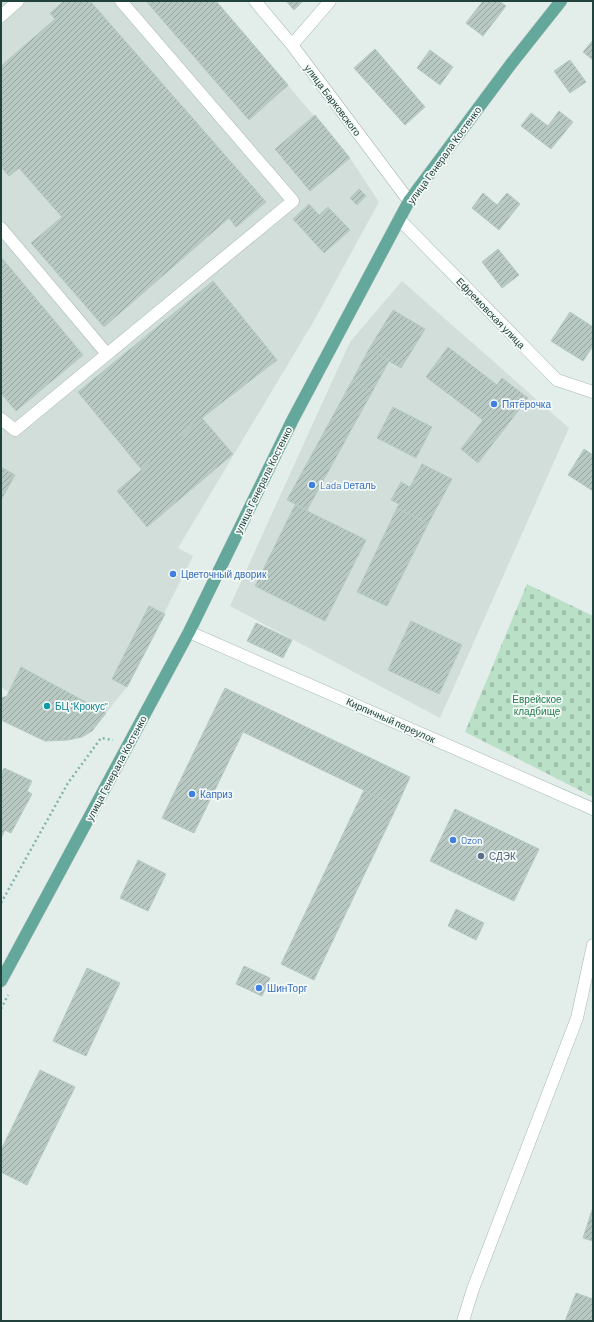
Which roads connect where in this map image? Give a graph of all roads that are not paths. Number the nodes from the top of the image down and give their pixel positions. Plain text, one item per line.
1 (18, 1) edge
2 (121, 1) edge
3 (256, 1) edge
4 (330, 1) edge
5 (561, 1) edge
6 (1, 16) edge
7 (292, 45) junction
8 (409, 201) junction
9 (400, 219) junction
10 (1, 228) edge
11 (107, 354) junction
12 (593, 392) edge
13 (1, 419) edge
14 (189, 632) junction
15 (593, 809) edge
16 (593, 945) edge
17 (1, 981) edge
18 (463, 1321) edge

1 - 6 street
2 - 11 street
3 - 7 street, улица Барковского
4 - 7 street
5 - 8 main road, улица Генерала Костенко
7 - 8 street, улица Барковского
8 - 9 main road, улица Генерала Костенко
9 - 12 street, Ефремовская улица
9 - 14 main road, улица Генерала Костенко
10 - 11 street
11 - 13 street
14 - 15 street, Кирпичный переулок
14 - 17 main road, улица Генерала Костенко
16 - 18 street

